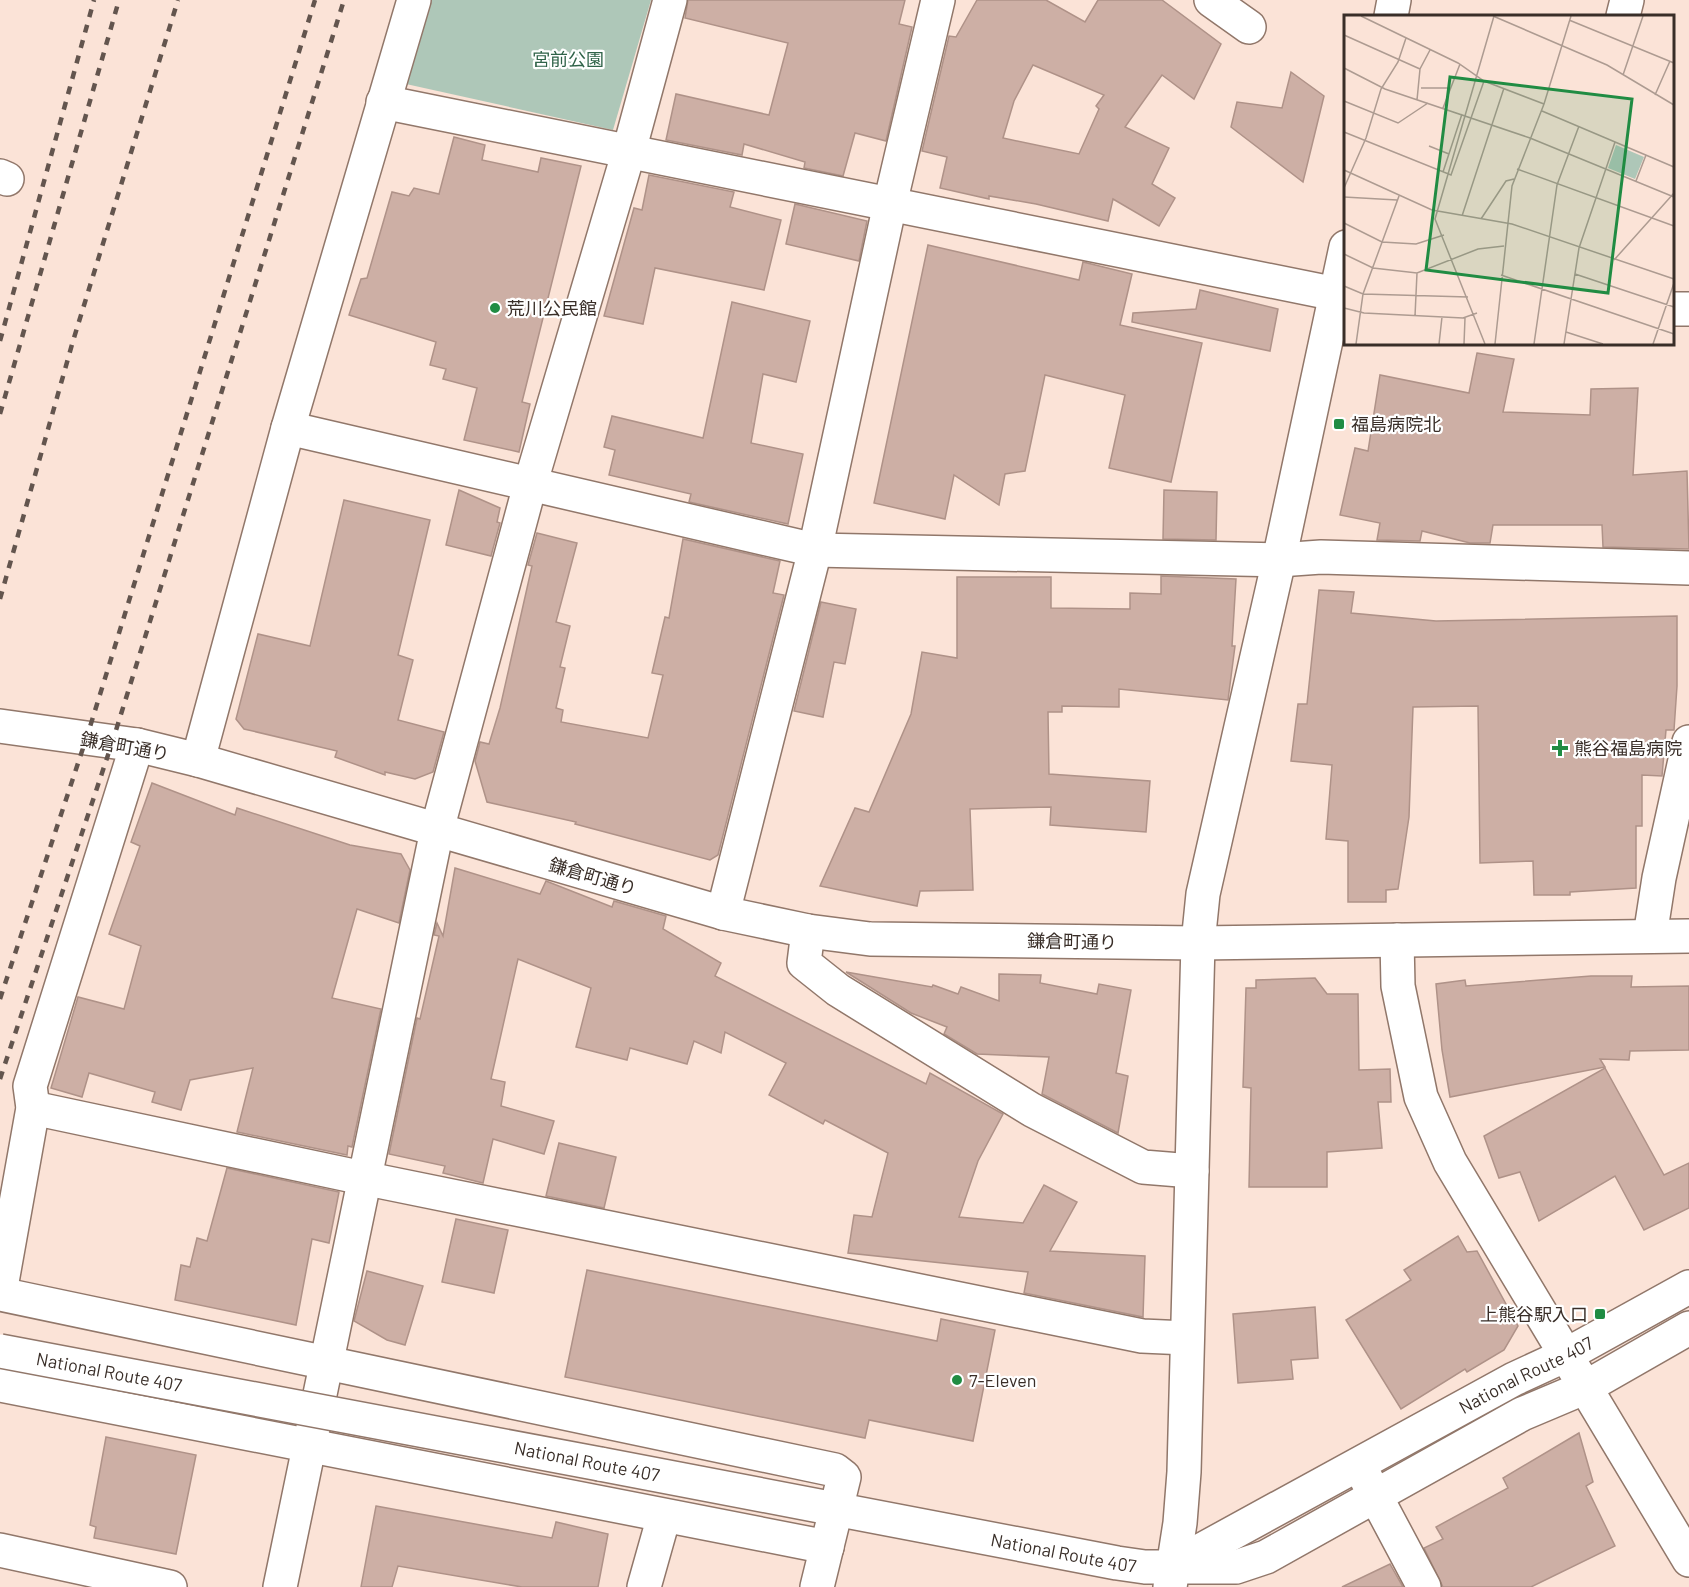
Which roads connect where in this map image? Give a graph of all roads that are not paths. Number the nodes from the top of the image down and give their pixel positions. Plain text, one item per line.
1 (414, 0) edge
2 (670, 0) edge
3 (938, 0) edge
4 (1211, 0) edge
5 (1394, 0) edge
6 (1627, 0) edge
7 (1391, 15) edge
8 (1623, 15) edge
9 (1249, 27) dead end
10 (383, 102) junction
11 (629, 151) junction
12 (890, 204) junction
13 (1344, 267) edge
14 (1341, 296) edge
15 (288, 428) junction
16 (530, 485) junction
17 (815, 549) junction
18 (1279, 560) junction
19 (1689, 568) edge
20 (0, 726) edge
21 (1689, 742) edge
22 (136, 745) junction
23 (198, 760) junction
24 (437, 830) junction
25 (723, 913) junction
26 (808, 931) junction
27 (1650, 936) junction
28 (1689, 936) edge
29 (1397, 940) junction
30 (1198, 943) junction
31 (33, 1108) junction
32 (1192, 1171) junction
33 (363, 1178) junction
34 (1689, 1287) edge
35 (0, 1293) edge
36 (1689, 1328) edge
37 (1187, 1338) junction
38 (0, 1351) edge
39 (1566, 1355) junction
40 (324, 1364) junction
41 (0, 1385) edge
42 (1586, 1387) junction
43 (307, 1446) junction
44 (1359, 1465) junction
45 (1376, 1497) junction
46 (837, 1509) junction
47 (664, 1516) junction
48 (827, 1547) junction
49 (0, 1550) edge
50 (1689, 1560) edge
51 (1172, 1576) edge
52 (99, 1579) edge
53 (170, 1587) edge
54 (280, 1587) edge
55 (644, 1587) edge
56 (817, 1587) edge
57 (1424, 1587) edge

1 - 10 main road
2 - 11 main road
3 - 12 main road
4 - 9 main road
5 - 7 main road
6 - 8 main road
10 - 11 main road
10 - 15 main road
11 - 12 main road
11 - 16 main road
12 - 14 main road
12 - 17 main road
13 - 14 main road
14 - 18 main road
15 - 16 main road
15 - 23 main road
16 - 17 main road
16 - 24 main road
17 - 18 main road
17 - 25 main road
18 - 19 main road
18 - 30 main road
20 - 22 main road, 鎌倉町通り
21 - 27 main road
22 - 23 main road, 鎌倉町通り
22 - 31 main road
23 - 24 main road, 鎌倉町通り
24 - 25 main road, 鎌倉町通り
24 - 33 main road
25 - 26 main road, 鎌倉町通り
26 - 30 main road, 鎌倉町通り
26 - 32 main road
27 - 28 main road, 鎌倉町通り
27 - 29 main road, 鎌倉町通り
29 - 30 main road, 鎌倉町通り
29 - 39 main road
30 - 32 main road
31 - 33 main road
31 - 35 main road
32 - 37 main road
33 - 37 main road
33 - 40 main road
34 - 39 main road, National Route 407
35 - 40 main road
36 - 42 main road, National Route 407
37 - 51 main road
38 - 46 main road, National Route 407, bridge
39 - 42 main road
39 - 44 main road, National Route 407
40 - 43 main road
40 - 46 main road
41 - 43 main road
42 - 45 main road, National Route 407
42 - 50 main road
43 - 47 main road
43 - 54 main road
44 - 45 main road
44 - 51 main road, National Route 407
45 - 51 main road, National Route 407
45 - 57 main road
46 - 48 main road
46 - 51 main road, National Route 407
47 - 48 main road
47 - 55 main road
48 - 56 main road
49 - 52 main road
52 - 53 main road

